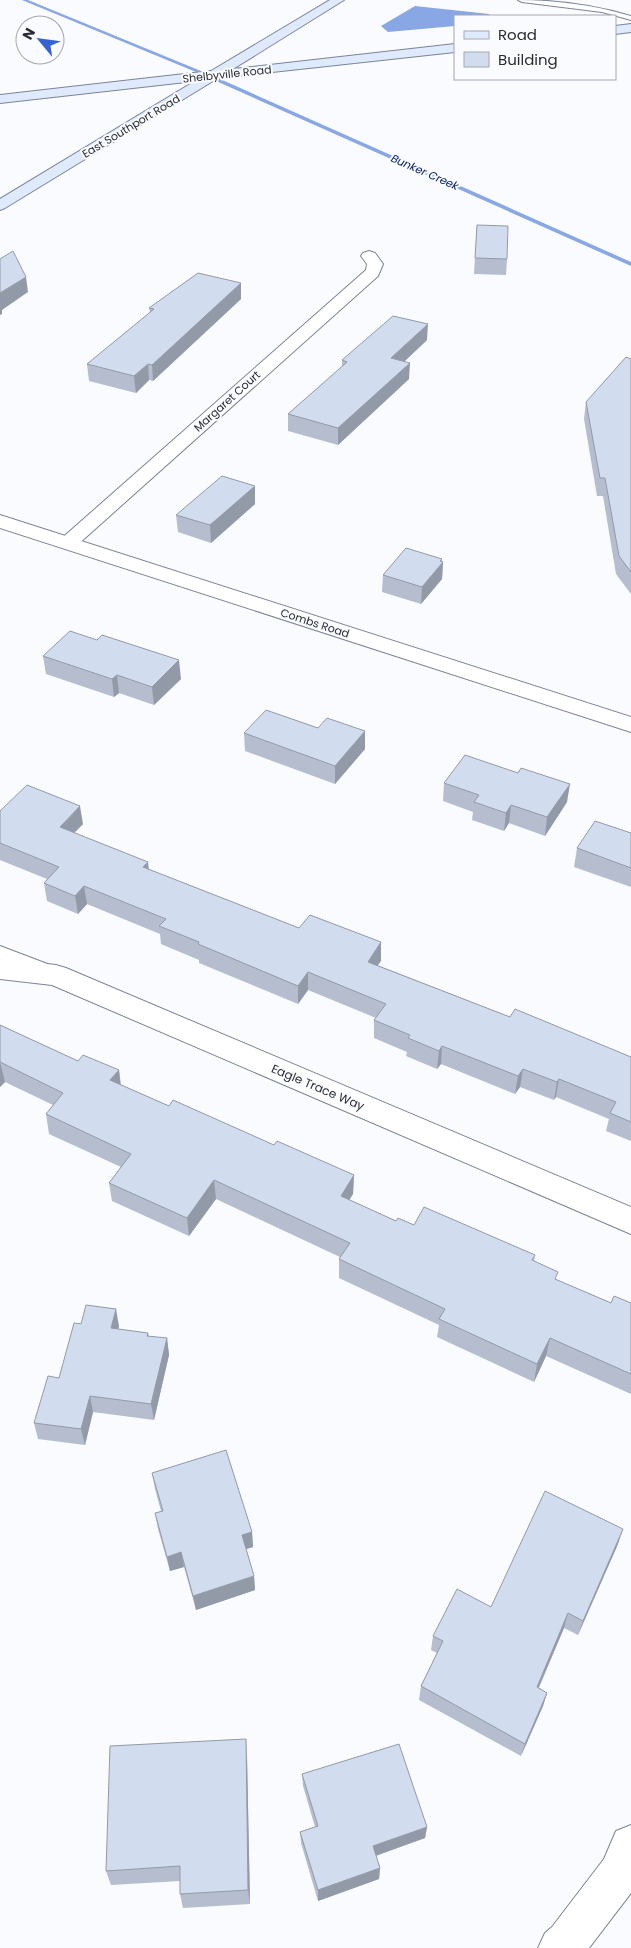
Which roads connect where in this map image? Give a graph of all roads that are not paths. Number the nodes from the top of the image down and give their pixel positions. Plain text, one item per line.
1 (338, 0) edge
2 (522, 0) edge
3 (601, 0) edge
4 (590, 9) junction
5 (627, 17) edge
6 (622, 29) edge
7 (454, 48) edge
8 (215, 75) junction
9 (0, 99) edge
10 (0, 205) edge
11 (369, 256) dead end
12 (0, 521) edge
13 (68, 543) junction
14 (631, 725) edge
15 (0, 952) edge
16 (0, 969) edge
17 (56, 975) junction
18 (631, 1221) edge
19 (631, 1846) edge
20 (560, 1948) edge

1 - 8 main road, East Southport Road
2 - 4 lane
3 - 4 lane
4 - 5 lane
5 - 6 lane
7 - 8 main road, Shelbyville Road
8 - 9 main road, Shelbyville Road
8 - 10 main road, East Southport Road
11 - 13 street, Margaret Court
12 - 13 street, Combs Road
13 - 14 street, Combs Road
15 - 17 lane
16 - 17 street, Eagle Trace Way
17 - 18 street, Eagle Trace Way
19 - 20 street

